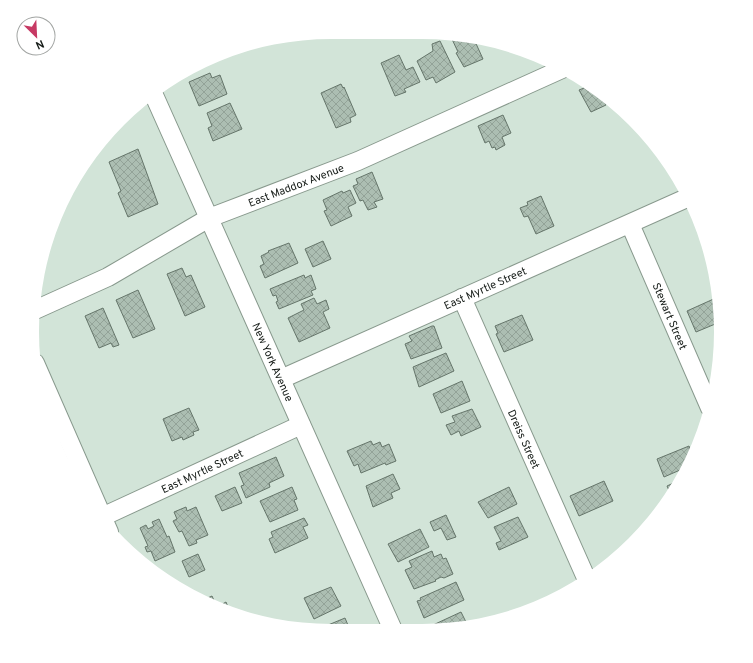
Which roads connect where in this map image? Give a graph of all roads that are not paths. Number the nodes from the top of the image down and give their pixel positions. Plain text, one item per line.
1 (555, 71) edge
2 (155, 98) edge
3 (683, 200) edge
4 (209, 218) junction
5 (630, 224) junction
6 (462, 298) junction
7 (40, 307) edge
8 (281, 379) junction
9 (44, 382) edge
10 (706, 399) edge
11 (301, 425) junction
12 (101, 512) edge
13 (110, 522) edge
14 (585, 575) edge
15 (390, 624) edge

1 - 4 street, East Maddox Avenue
2 - 4 street, New York Avenue
3 - 5 street, East Myrtle Street
4 - 7 street, East Maddox Avenue
4 - 8 street, New York Avenue
5 - 6 street, East Myrtle Street
5 - 10 street, Stewart Street
6 - 8 street, East Myrtle Street
6 - 14 street, Dreiss Street
8 - 11 street, New York Avenue
9 - 12 street
11 - 13 street, East Myrtle Street
11 - 15 street, New York Avenue

